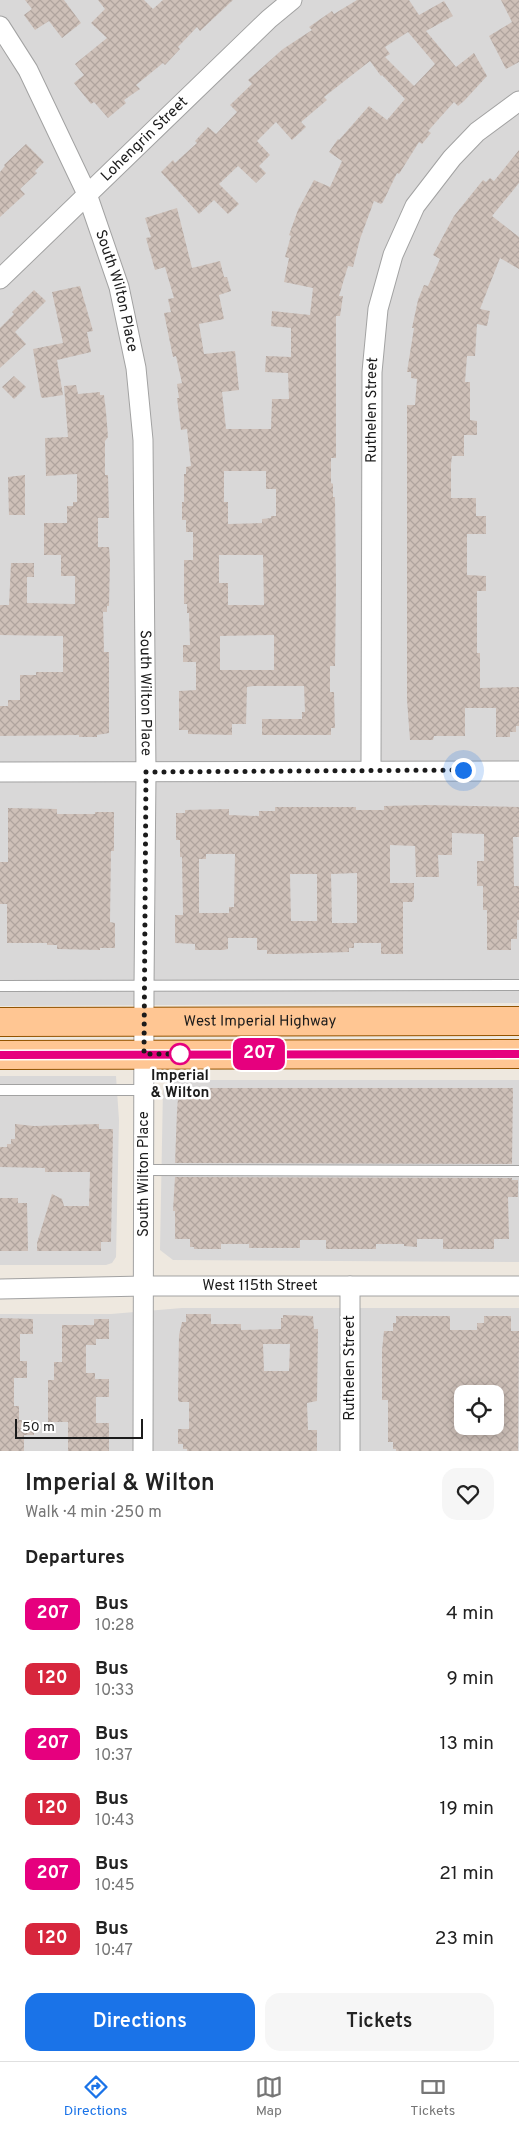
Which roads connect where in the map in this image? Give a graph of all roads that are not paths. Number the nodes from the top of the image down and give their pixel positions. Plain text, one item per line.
1 (292, 0) edge
2 (0, 26) edge
3 (519, 101) edge
4 (87, 194) junction
5 (0, 279) edge
6 (371, 770) junction
7 (519, 771) edge
8 (0, 772) edge
9 (146, 772) junction
10 (519, 985) edge
11 (0, 986) edge
12 (144, 986) junction
13 (519, 1021) edge
14 (0, 1022) edge
15 (144, 1022) junction
16 (144, 1054) junction
17 (519, 1054) edge
18 (0, 1055) edge
19 (0, 1090) edge
20 (144, 1090) junction
21 (144, 1170) junction
22 (519, 1171) edge
23 (144, 1286) junction
24 (350, 1286) junction
25 (519, 1286) edge
26 (0, 1289) edge
27 (143, 1451) edge
28 (350, 1451) edge

1 - 4 street, Lohengrin Street
2 - 4 street, South Wilton Place
3 - 6 street, Ruthelen Street
4 - 5 street, Lohengrin Street
4 - 9 street, South Wilton Place
6 - 7 street
6 - 9 street
8 - 9 street
9 - 12 street, South Wilton Place
10 - 12 lane
11 - 12 lane
12 - 15 street, South Wilton Place
13 - 15 main road, West Imperial Highway
14 - 15 main road, West Imperial Highway
15 - 16 street, South Wilton Place
16 - 17 main road
16 - 18 main road
16 - 20 street, South Wilton Place
19 - 20 lane
20 - 21 street, South Wilton Place
21 - 22 lane
21 - 23 street, South Wilton Place
23 - 24 street, West 115th Street
23 - 26 street, West 115th Street
23 - 27 street, South Wilton Place
24 - 25 street, West 115th Street
24 - 28 street, Ruthelen Street

